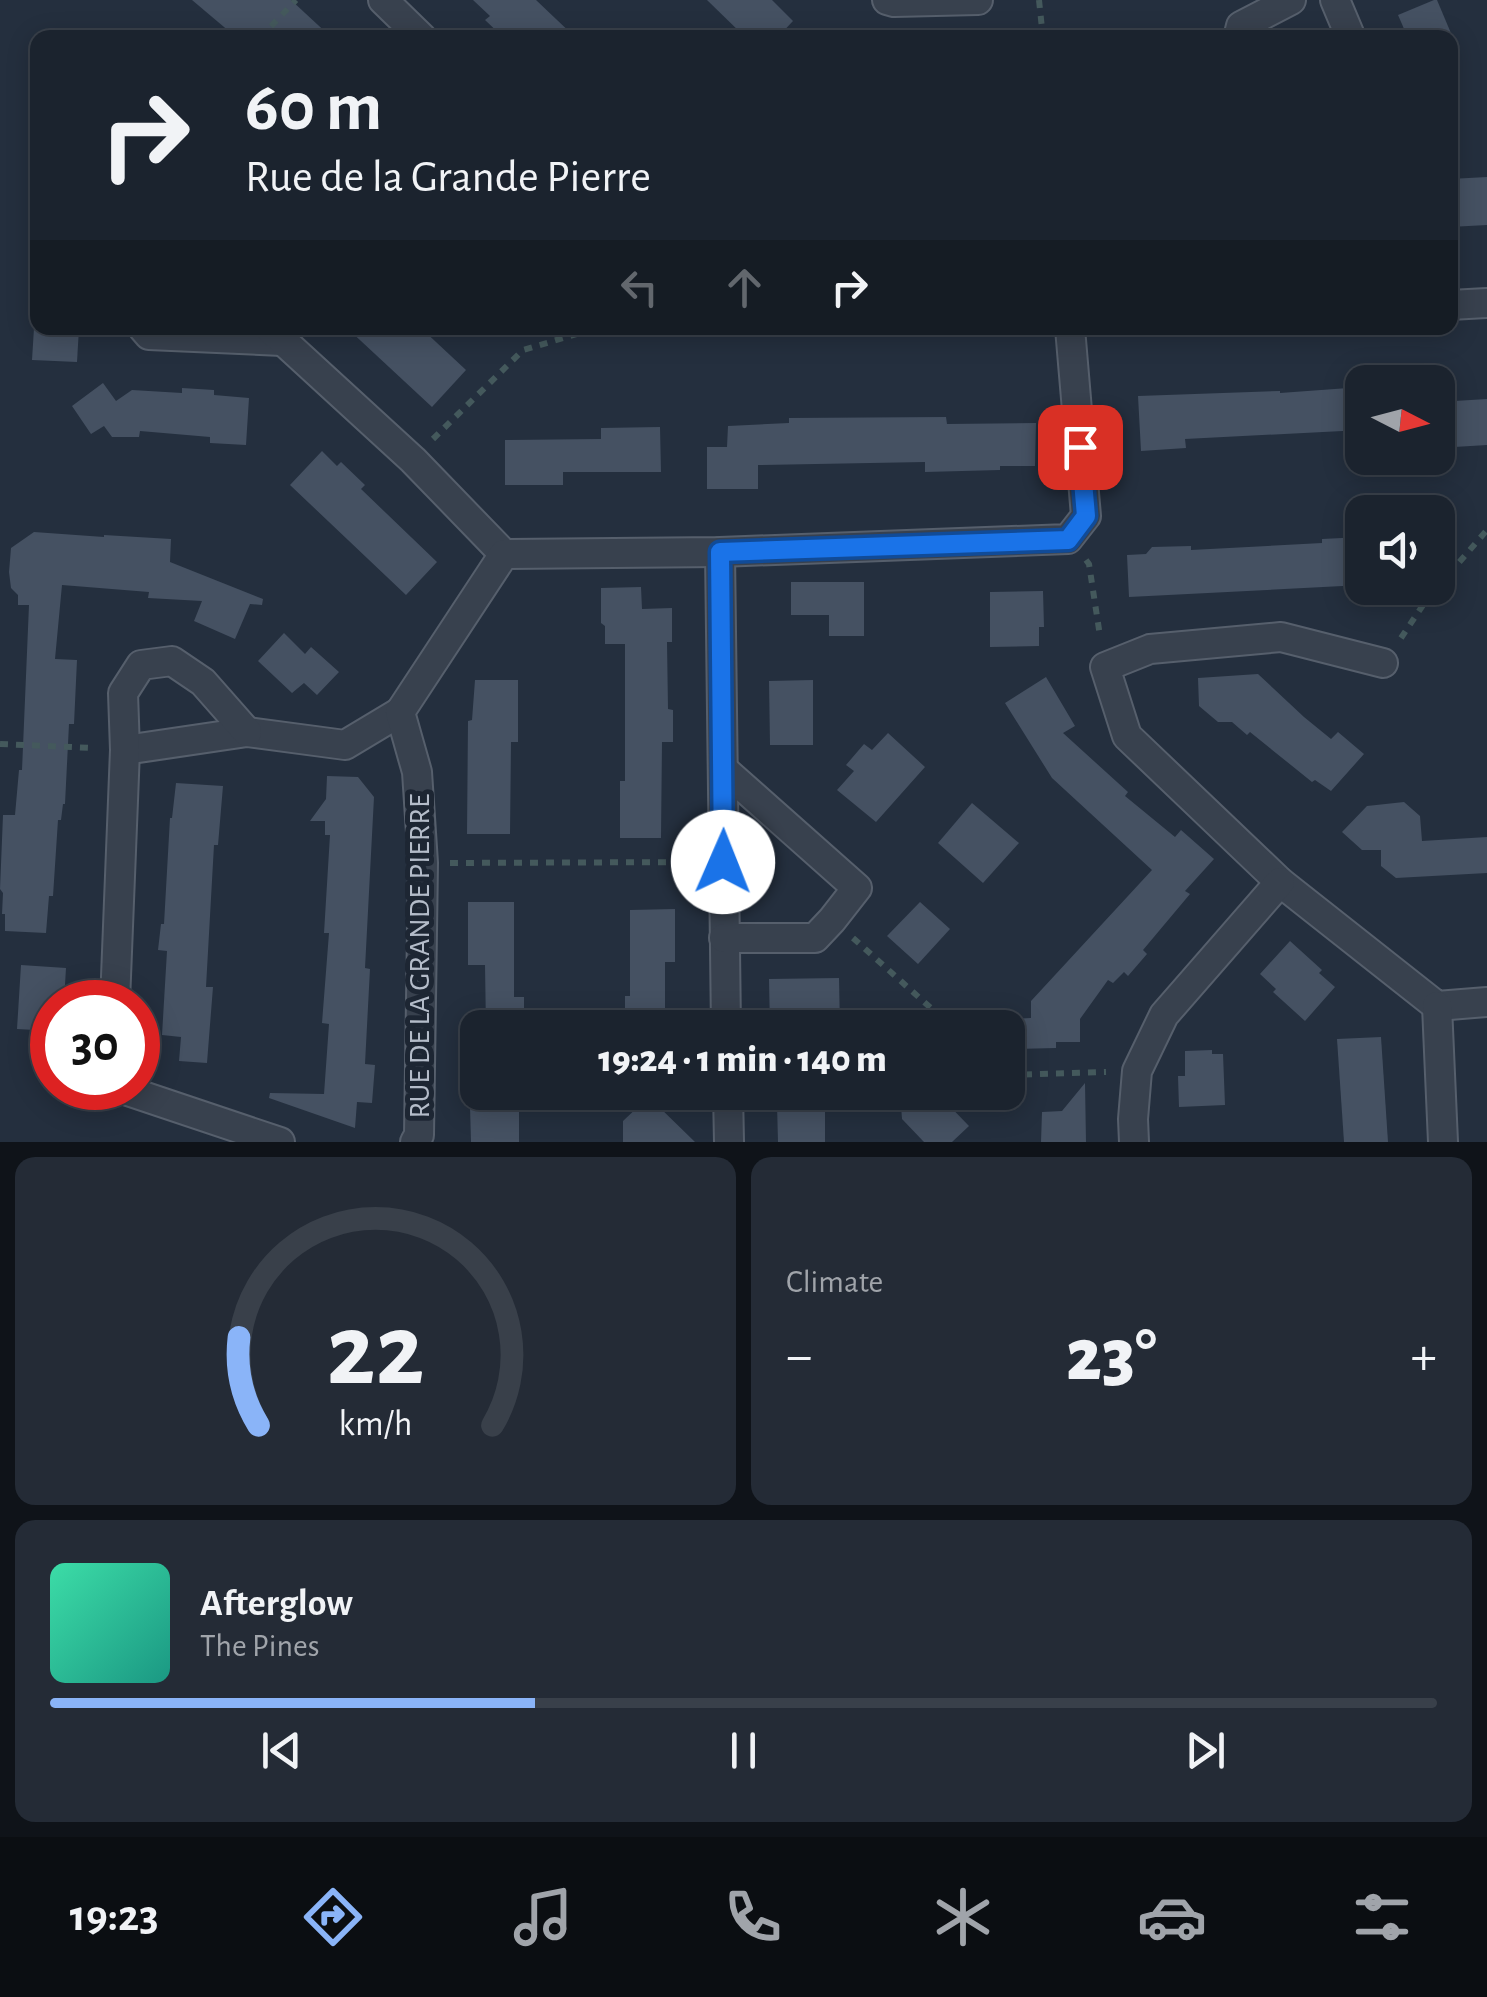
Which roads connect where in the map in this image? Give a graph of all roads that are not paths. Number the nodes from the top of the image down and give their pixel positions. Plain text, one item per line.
1 (383, 0) edge
2 (888, 0) edge
3 (978, 0) edge
4 (1291, 0) edge
5 (1335, 0) edge
6 (414, 30) edge
7 (1240, 30) edge
8 (1348, 30) edge
9 (1487, 303) edge
10 (1458, 304) edge
11 (276, 335) edge
12 (1071, 335) edge
13 (720, 552) junction
14 (504, 554) junction
15 (1383, 664) road end
16 (400, 712) junction
17 (246, 732) junction
18 (125, 750) junction
19 (724, 770) junction
20 (1280, 882) junction
21 (724, 938) junction
22 (116, 980) edge
23 (1487, 1002) edge
24 (1437, 1006) junction
25 (726, 1010) edge
26 (160, 1102) edge
27 (728, 1110) edge
28 (280, 1142) edge
29 (415, 1142) edge
30 (729, 1142) edge
31 (1134, 1142) edge
32 (1443, 1142) edge

1 - 6 street
2 - 3 street
4 - 7 street
5 - 8 street
9 - 10 street
11 - 14 street
12 - 13 street
13 - 14 street
13 - 19 street
14 - 16 street
15 - 20 street
16 - 17 street
16 - 29 street, RUE DE LA GRANDE PIERRE
17 - 18 street
17 - 18 street
18 - 22 street
19 - 21 street
19 - 21 street
20 - 24 street
20 - 31 street
21 - 25 street
23 - 24 street
24 - 32 street
26 - 28 street
27 - 30 street

